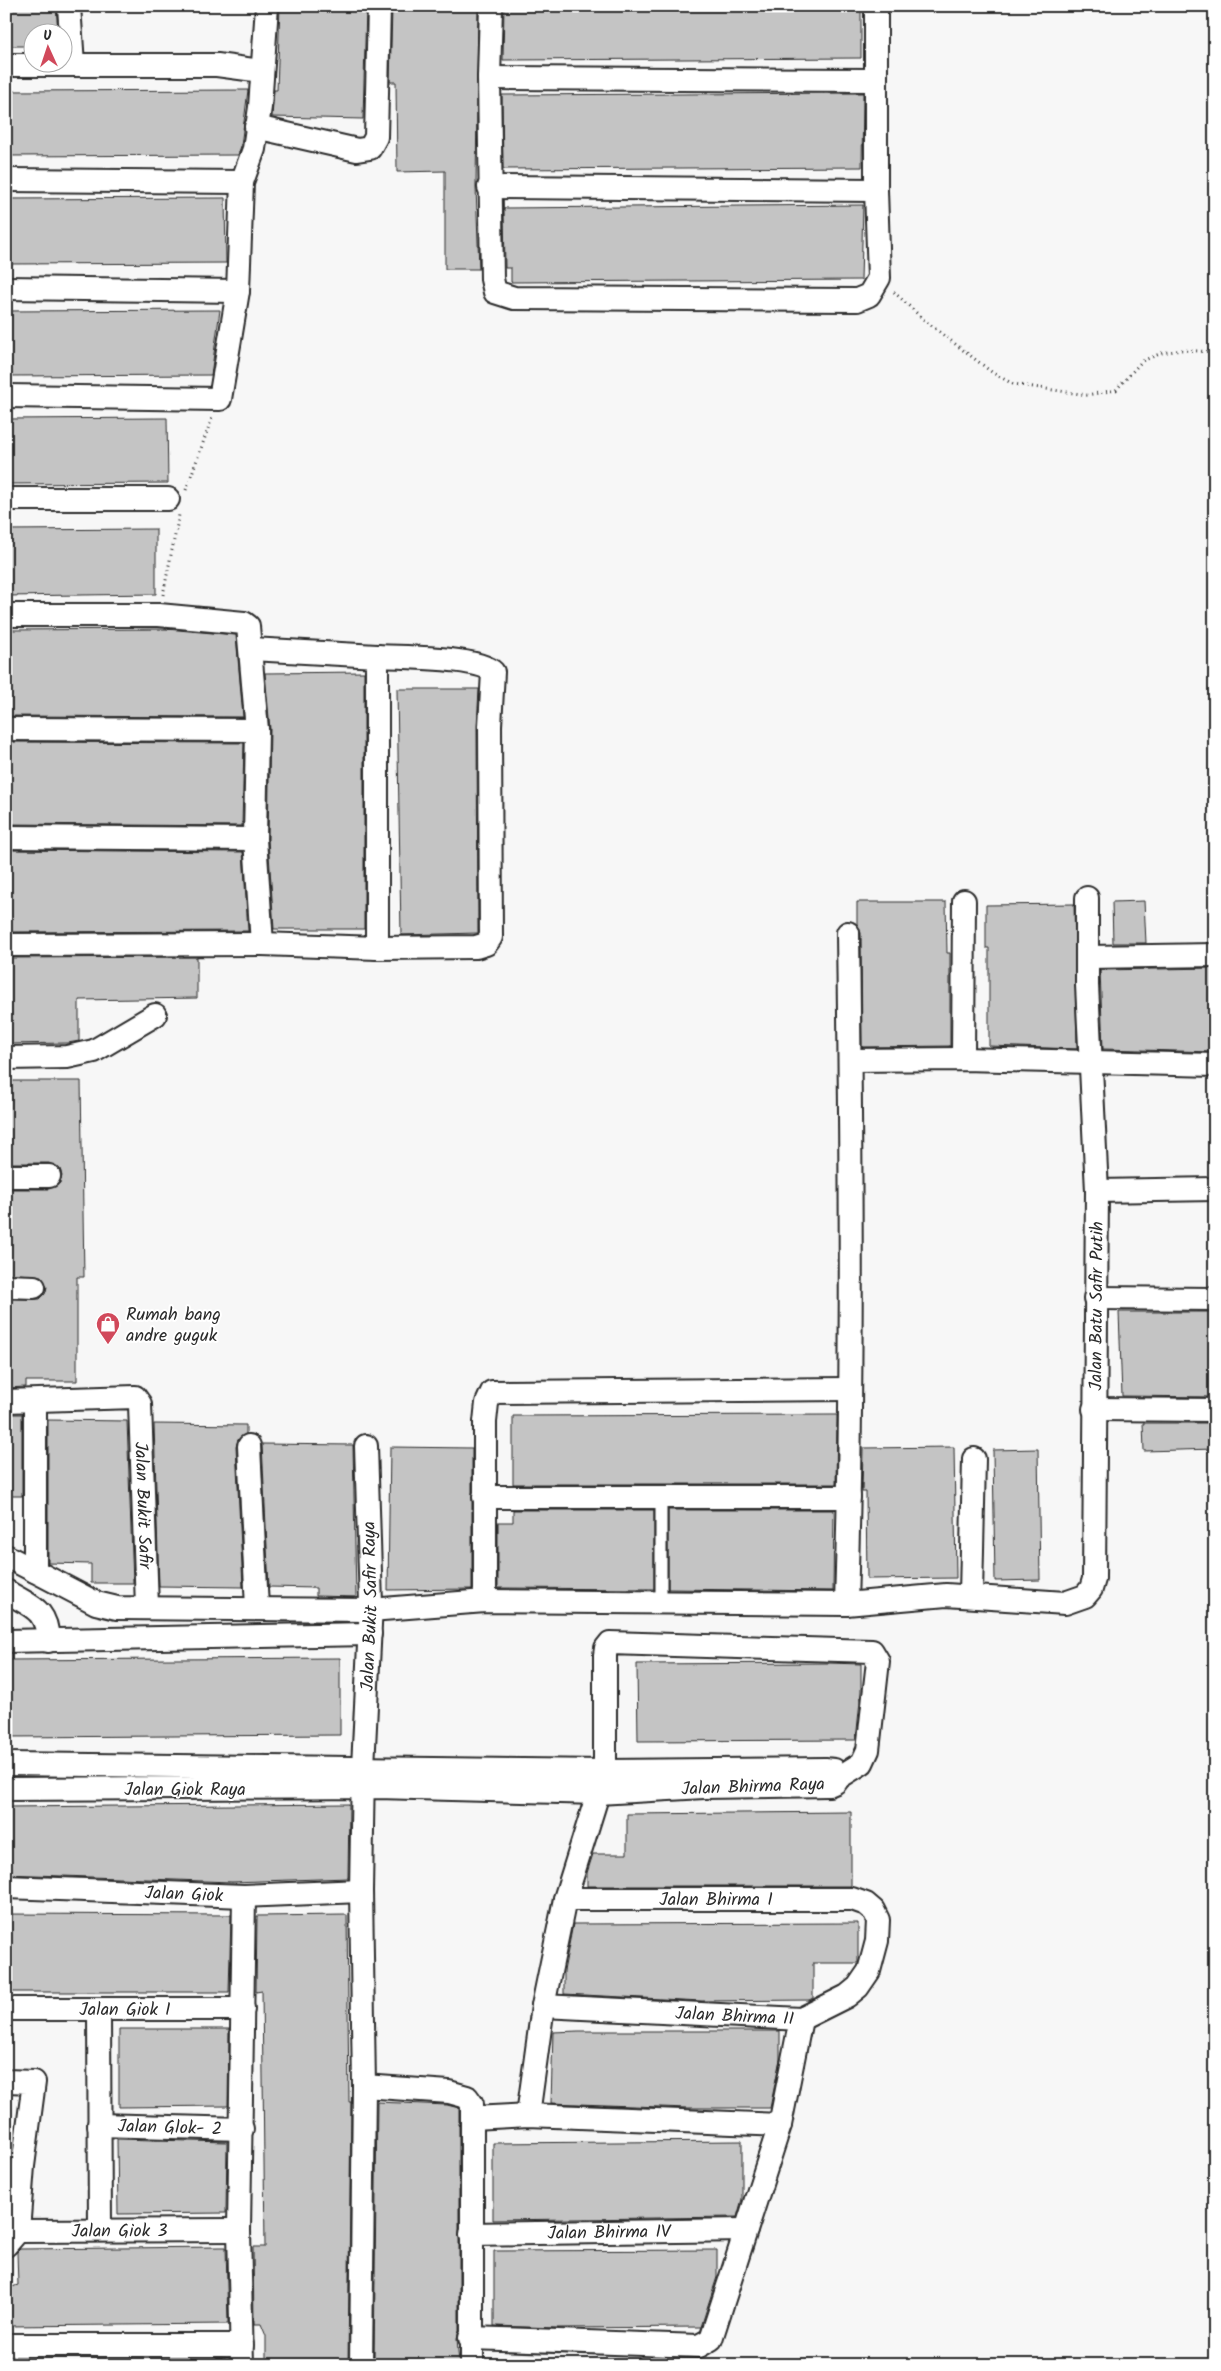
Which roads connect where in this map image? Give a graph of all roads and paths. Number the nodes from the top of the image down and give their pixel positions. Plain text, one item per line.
1 (69, 6) edge
2 (267, 6) edge
3 (379, 6) edge
4 (491, 6) edge
5 (876, 6) edge
6 (73, 64) junction
7 (6, 65) edge
8 (262, 71) junction
9 (489, 78) junction
10 (875, 80) junction
11 (256, 127) junction
12 (6, 180) edge
13 (242, 182) junction
14 (490, 187) junction
15 (876, 190) junction
16 (879, 278) junction
17 (6, 288) edge
18 (238, 290) junction
19 (1215, 352) edge
20 (6, 396) edge
21 (220, 399) junction
22 (6, 499) edge
23 (177, 502) junction
24 (6, 615) edge
25 (159, 615) junction
26 (251, 649) junction
27 (377, 656) junction
28 (6, 729) edge
29 (257, 730) junction
30 (6, 837) edge
31 (255, 839) junction
32 (1088, 898) dead end
33 (964, 901) dead end
34 (848, 933) dead end
35 (262, 944) junction
36 (6, 945) edge
37 (377, 948) junction
38 (1215, 955) edge
39 (1088, 957) junction
40 (155, 1016) dead end
41 (6, 1058) edge
42 (963, 1059) junction
43 (850, 1060) junction
44 (1091, 1064) junction
45 (1215, 1065) edge
46 (6, 1176) edge
47 (49, 1176) dead end
48 (1215, 1189) edge
49 (1097, 1191) junction
50 (6, 1286) edge
51 (34, 1287) dead end
52 (1095, 1298) junction
53 (1215, 1299) edge
54 (849, 1389) junction
55 (6, 1401) edge
56 (34, 1401) junction
57 (1094, 1409) junction
58 (1215, 1410) edge
59 (249, 1446) dead end
60 (366, 1446) dead end
61 (974, 1459) dead end
62 (484, 1497) junction
63 (661, 1497) junction
64 (849, 1497) junction
65 (6, 1556) edge
66 (41, 1577) junction
67 (6, 1591) edge
68 (971, 1596) junction
69 (28, 1601) junction
70 (485, 1602) junction
71 (661, 1602) junction
72 (846, 1604) junction
73 (147, 1607) junction
74 (257, 1608) junction
75 (370, 1623) junction
76 (48, 1640) junction
77 (6, 1642) edge
78 (6, 1764) edge
79 (363, 1766) junction
80 (605, 1771) junction
81 (838, 1778) junction
82 (6, 1789) edge
83 (364, 1789) junction
84 (598, 1793) junction
85 (6, 1887) edge
86 (361, 1891) junction
87 (244, 1896) junction
88 (565, 1900) junction
89 (866, 1904) joint
90 (543, 2006) junction
91 (6, 2009) edge
92 (242, 2009) junction
93 (99, 2010) junction
94 (801, 2019) junction
95 (6, 2081) edge
96 (364, 2086) junction
97 (528, 2115) junction
98 (473, 2118) junction
99 (99, 2125) junction
100 (780, 2125) junction
101 (242, 2129) junction
102 (100, 2230) junction
103 (239, 2230) junction
104 (746, 2230) junction
105 (471, 2234) junction
106 (10, 2235) edge
107 (470, 2338) junction
108 (6, 2344) edge
109 (30, 2355) edge
110 (242, 2355) edge
111 (360, 2365) edge
112 (472, 2365) edge

1 - 6 street
2 - 8 street
3 - 11 street
4 - 9 street
5 - 10 street
6 - 7 street
6 - 8 street
8 - 11 street
9 - 10 street
9 - 14 street
10 - 15 street
11 - 13 street
12 - 13 street
13 - 18 street
14 - 15 street
14 - 16 street
15 - 16 street
16 - 19 path
17 - 18 street
18 - 21 street
20 - 21 street
21 - 23 path
22 - 23 street
23 - 25 path
24 - 25 street
25 - 26 street
26 - 27 street
26 - 29 street
27 - 37 street
27 - 37 street
28 - 29 street
29 - 31 street
30 - 31 street
31 - 35 street
32 - 39 street, Jalan Batu Safir Putih
33 - 42 street
34 - 43 street
35 - 36 street
35 - 37 street
38 - 39 street
39 - 44 street, Jalan Batu Safir Putih
40 - 41 street
42 - 43 street
42 - 44 street
43 - 54 street
44 - 45 street
44 - 49 street, Jalan Batu Safir Putih
46 - 47 street
48 - 49 street
49 - 52 street, Jalan Batu Safir Putih
50 - 51 street
52 - 53 street
52 - 57 street, Jalan Batu Safir Putih
54 - 62 street
54 - 64 street
55 - 56 street
56 - 66 street
56 - 73 street, Jalan Bukit Safir
57 - 58 street
57 - 68 street, Jalan Batu Safir Putih
59 - 74 street
60 - 75 street, Jalan Bukit Safir Raya
61 - 68 street
62 - 63 street
62 - 70 street
63 - 64 street
63 - 71 lane
64 - 72 street
65 - 66 street
66 - 69 street
66 - 73 street
67 - 69 street
68 - 72 street
69 - 76 street
70 - 71 street
70 - 75 street
71 - 72 street
73 - 74 street
74 - 75 street
75 - 76 street
75 - 79 street, Jalan Bukit Safir Raya
76 - 77 street
78 - 79 street, Jalan Giok Raya
79 - 80 street, Jalan Bhirma Raya
79 - 83 street, Jalan Bukit Safir Raya
80 - 81 street, Jalan Bhirma Raya
80 - 81 street
80 - 84 street
81 - 84 street, Jalan Bhirma Raya
82 - 83 street, Jalan Giok Raya
83 - 84 street, Jalan Bhirma Raya
83 - 86 street, Jalan Bukit Safir Raya
84 - 88 street
85 - 87 street, Jalan Giok
86 - 87 street, Jalan Giok
86 - 96 street, Jalan Bukit Safir Raya
87 - 92 street
88 - 89 street, Jalan Bhirma I
88 - 90 street
89 - 94 street, Jalan Bhirma II
90 - 94 street, Jalan Bhirma II
90 - 97 street
91 - 93 street, Jalan Giok I
92 - 93 street, Jalan Giok I
92 - 101 street
93 - 99 street
94 - 100 street
95 - 106 street
96 - 98 street
96 - 111 street, Jalan Bukit Safir Raya
97 - 98 street
97 - 100 street
98 - 105 street
99 - 101 street, Jalan Glok- 2
99 - 102 street
100 - 104 street
101 - 103 street
102 - 103 street, Jalan Giok 3
102 - 106 street, Jalan Giok 3
103 - 110 street
104 - 105 street, Jalan Bhirma IV
104 - 107 street
105 - 107 street
107 - 112 street
108 - 109 street
109 - 110 street

